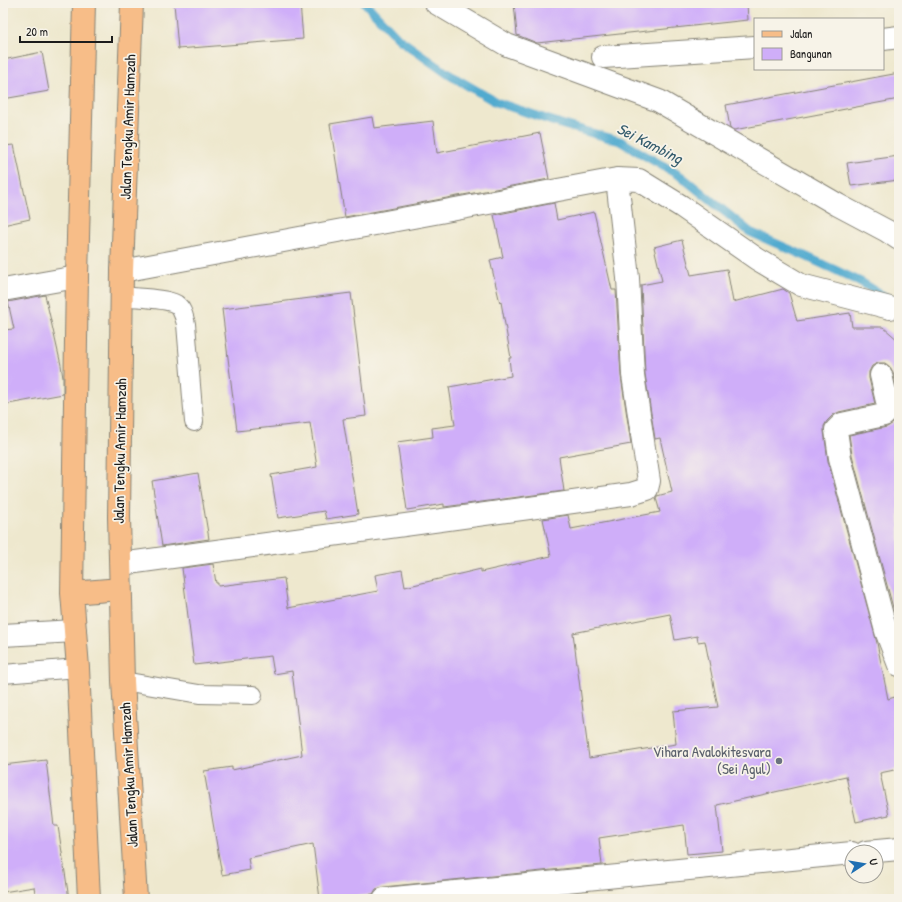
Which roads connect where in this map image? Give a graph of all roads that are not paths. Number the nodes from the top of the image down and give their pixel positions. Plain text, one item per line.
1 (84, 3) edge
2 (132, 3) edge
3 (436, 3) edge
4 (899, 38) edge
5 (884, 39) edge
6 (754, 47) edge
7 (603, 57) dead end
8 (617, 179) junction
9 (899, 238) edge
10 (122, 271) junction
11 (77, 277) junction
12 (3, 290) edge
13 (122, 296) junction
14 (890, 308) dead end
15 (880, 375) dead end
16 (194, 422) dead end
17 (121, 564) junction
18 (120, 589) junction
19 (72, 593) junction
20 (75, 631) junction
21 (3, 636) edge
22 (899, 665) edge
23 (78, 668) junction
24 (3, 674) edge
25 (123, 681) junction
26 (253, 695) dead end
27 (899, 849) edge
28 (884, 850) edge
29 (844, 854) edge
30 (510, 892) edge
31 (89, 899) edge
32 (136, 899) edge
33 (384, 899) edge

1 - 11 main road
2 - 10 main road, Jalan Tengku Amir Hamzah
3 - 9 street
4 - 5 street
6 - 7 street
8 - 10 street
8 - 14 street
8 - 17 street
10 - 13 main road, Jalan Tengku Amir Hamzah
11 - 12 street
11 - 19 main road
13 - 16 lane
13 - 17 main road, Jalan Tengku Amir Hamzah
15 - 22 street
17 - 18 main road, Jalan Tengku Amir Hamzah
18 - 19 main road
18 - 25 main road, Jalan Tengku Amir Hamzah
19 - 20 main road
20 - 21 street
20 - 23 main road
23 - 24 lane
23 - 31 main road
25 - 26 lane
25 - 32 main road, Jalan Tengku Amir Hamzah
27 - 28 street
29 - 30 street
30 - 33 street

